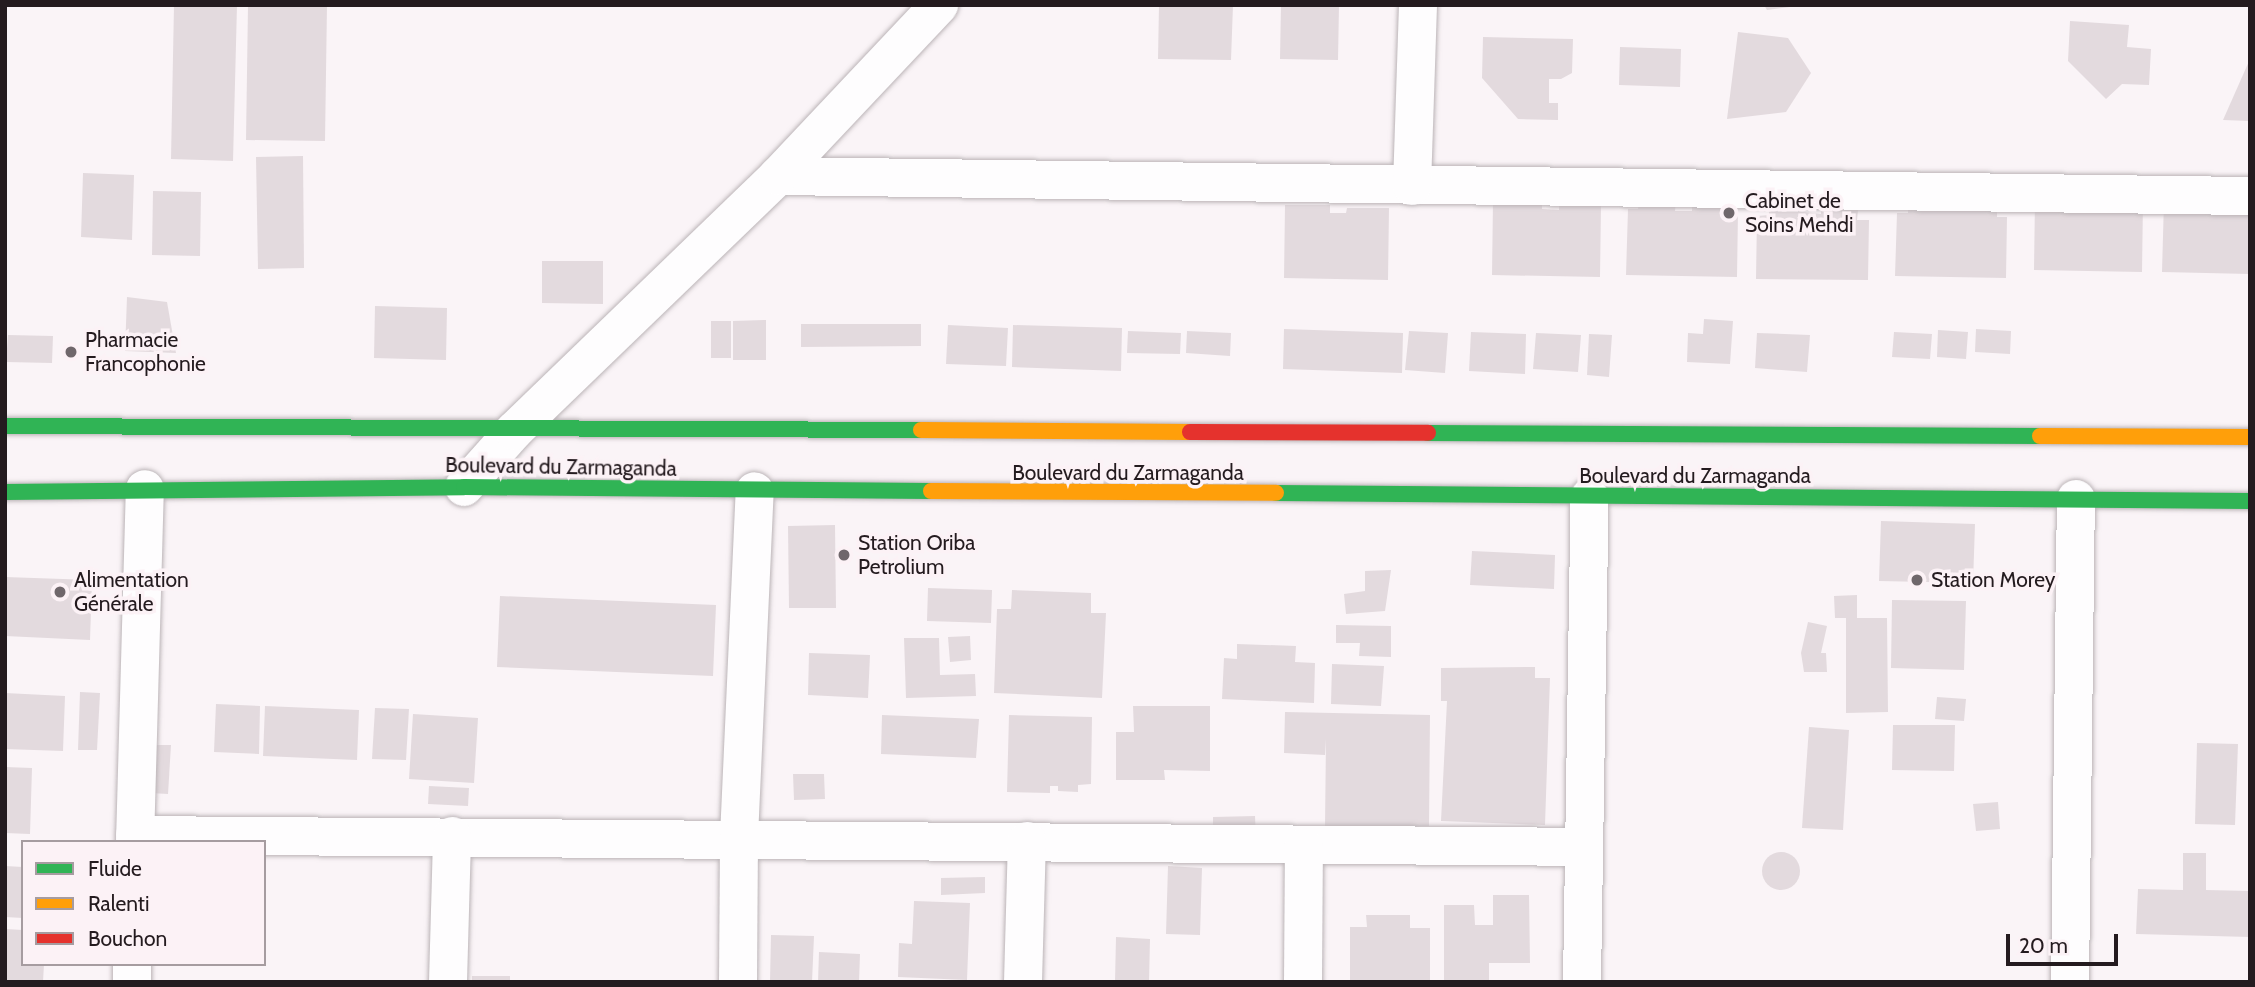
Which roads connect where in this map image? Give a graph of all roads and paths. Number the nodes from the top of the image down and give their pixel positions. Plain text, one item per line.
1 (939, 5) edge
2 (1418, 5) edge
3 (778, 176) junction
4 (1412, 186) junction
5 (2250, 196) edge
6 (5, 426) edge
7 (514, 431) junction
8 (2250, 437) edge
9 (464, 487) junction
10 (145, 489) junction
11 (755, 491) junction
12 (5, 492) edge
13 (1590, 497) junction
14 (2076, 499) junction
15 (2250, 501) edge
16 (452, 836) junction
17 (739, 837) junction
18 (135, 838) edge
19 (1027, 841) junction
20 (1304, 847) junction
21 (1583, 847) junction
22 (447, 982) edge
23 (738, 982) edge
24 (1023, 982) edge
25 (1303, 982) edge
26 (1582, 982) edge
27 (2070, 982) edge

1 - 3 street
2 - 4 street
3 - 4 street
3 - 7 street
4 - 5 street
6 - 7 main road, Boulevard du Zarmaganda
7 - 8 main road, Boulevard du Zarmaganda
7 - 9 street
9 - 10 main road, Boulevard du Zarmaganda
9 - 11 main road, Boulevard du Zarmaganda
10 - 12 main road, Boulevard du Zarmaganda
10 - 18 street
11 - 13 main road, Boulevard du Zarmaganda
11 - 17 street
13 - 14 main road, Boulevard du Zarmaganda
13 - 21 street
14 - 15 main road, Boulevard du Zarmaganda
14 - 27 street
16 - 17 street
16 - 18 street
16 - 22 street
17 - 19 street
17 - 23 street
19 - 20 street
19 - 24 street
20 - 21 street
20 - 25 street
21 - 26 street

